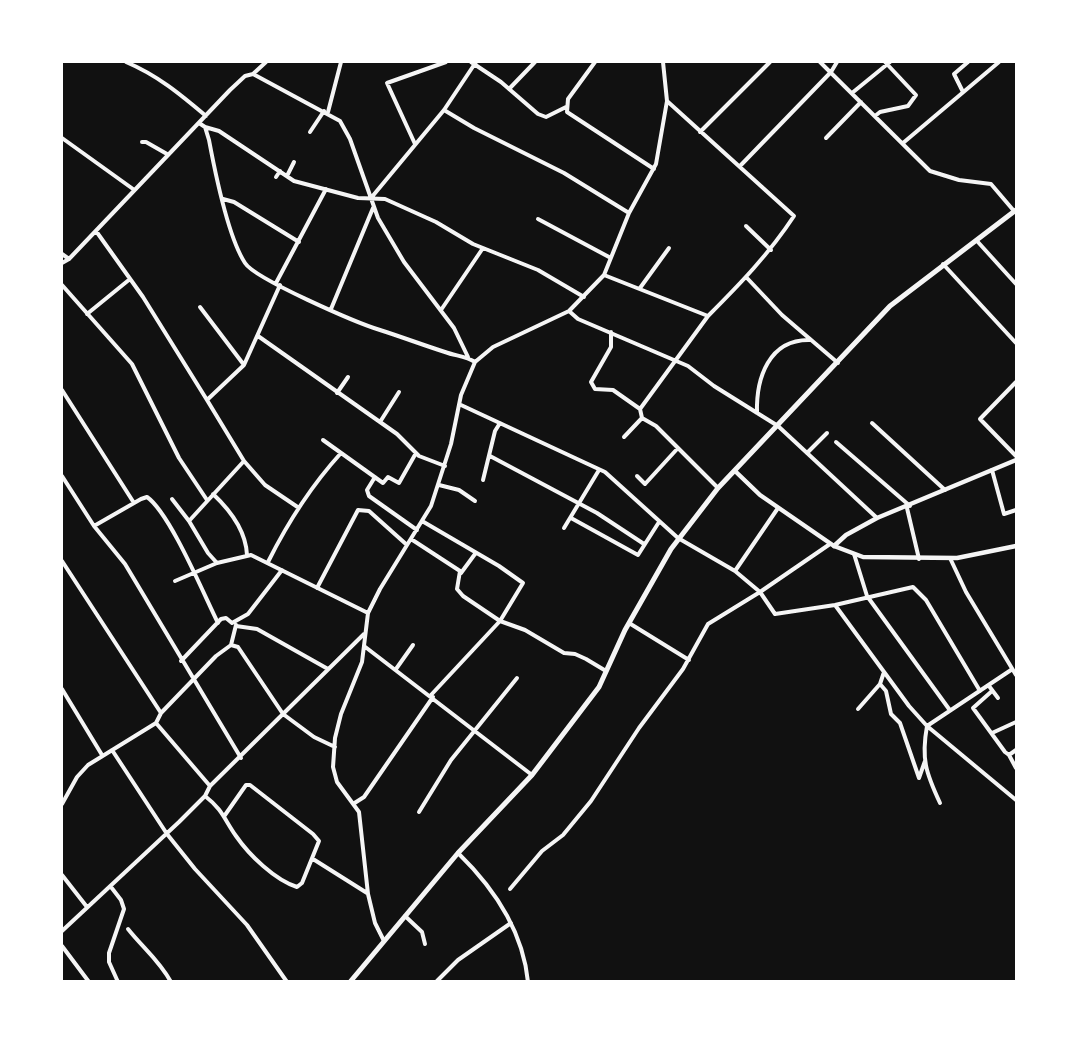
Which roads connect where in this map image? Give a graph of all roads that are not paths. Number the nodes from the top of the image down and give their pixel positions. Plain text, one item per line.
1 (126, 62) edge
2 (266, 62) edge
3 (341, 62) edge
4 (446, 62) edge
5 (474, 62) edge
6 (535, 62) edge
7 (595, 62) edge
8 (663, 62) edge
9 (770, 62) edge
10 (820, 62) edge
11 (837, 62) edge
12 (968, 62) edge
13 (999, 62) edge
14 (888, 63) edge
15 (831, 72) junction
16 (253, 74) junction
17 (510, 89) junction
18 (852, 93) junction
19 (963, 93) junction
20 (667, 101) junction
21 (861, 102) junction
22 (567, 106) junction
23 (444, 110) junction
24 (326, 112) junction
25 (206, 116) junction
26 (875, 116) junction
27 (199, 123) junction
28 (205, 127) junction
29 (310, 132) dead end
30 (700, 132) junction
31 (62, 138) edge
32 (826, 138) dead end
33 (142, 142) dead end
34 (903, 143) junction
35 (415, 144) junction
36 (167, 154) junction
37 (294, 162) dead end
38 (740, 166) junction
39 (654, 169) junction
40 (280, 171) junction
41 (287, 176) junction
42 (276, 177) dead end
43 (133, 189) junction
44 (326, 189) junction
45 (223, 199) junction
46 (370, 199) junction
47 (374, 207) junction
48 (1016, 211) edge
49 (629, 213) junction
50 (538, 219) dead end
51 (746, 226) dead end
52 (96, 231) junction
53 (977, 241) junction
54 (299, 242) junction
55 (483, 248) junction
56 (669, 248) dead end
57 (771, 250) junction
58 (62, 254) edge
59 (609, 257) junction
60 (69, 259) junction
61 (62, 263) edge
62 (943, 264) junction
63 (604, 275) junction
64 (747, 278) junction
65 (130, 279) junction
66 (278, 284) junction
67 (1017, 284) edge
68 (62, 285) edge
69 (640, 288) junction
70 (584, 297) junction
71 (200, 308) dead end
72 (331, 309) junction
73 (441, 310) junction
74 (569, 311) junction
75 (87, 314) junction
76 (708, 315) junction
77 (611, 332) junction
78 (258, 336) junction
79 (811, 340) junction
80 (1016, 340) edge
81 (468, 357) junction
82 (677, 360) junction
83 (475, 362) junction
84 (838, 363) junction
85 (244, 365) junction
86 (348, 377) dead end
87 (1017, 382) edge
88 (62, 390) edge
89 (399, 392) dead end
90 (337, 393) junction
91 (207, 400) junction
92 (460, 405) junction
93 (640, 410) junction
94 (758, 413) junction
95 (642, 418) junction
96 (380, 422) junction
97 (500, 423) junction
98 (872, 423) dead end
99 (778, 426) junction
100 (827, 433) dead end
101 (624, 437) dead end
102 (323, 441) dead end
103 (836, 442) dead end
104 (678, 448) junction
105 (340, 453) junction
106 (416, 453) junction
107 (807, 453) junction
108 (490, 456) junction
109 (1017, 458) edge
110 (244, 461) junction
111 (445, 466) junction
112 (599, 470) junction
113 (992, 470) junction
114 (735, 471) junction
115 (62, 476) edge
116 (637, 476) dead end
117 (375, 477) junction
118 (483, 480) dead end
119 (439, 485) junction
120 (718, 488) junction
121 (946, 491) junction
122 (213, 494) junction
123 (172, 499) dead end
124 (207, 500) junction
125 (475, 501) dead end
126 (134, 503) junction
127 (578, 503) junction
128 (909, 507) junction
129 (299, 508) junction
130 (778, 508) junction
131 (1017, 510) edge
132 (571, 518) junction
133 (877, 518) junction
134 (189, 521) junction
135 (422, 521) junction
136 (659, 522) junction
137 (94, 526) junction
138 (564, 528) dead end
139 (417, 530) junction
140 (678, 538) junction
141 (411, 539) junction
142 (644, 544) junction
143 (407, 545) junction
144 (832, 545) junction
145 (1017, 546) edge
146 (854, 553) junction
147 (475, 554) junction
148 (247, 555) junction
149 (950, 558) junction
150 (919, 559) junction
151 (62, 561) edge
152 (268, 562) junction
153 (217, 563) junction
154 (282, 570) junction
155 (735, 571) junction
156 (194, 573) junction
157 (461, 573) junction
158 (175, 582) dead end
159 (317, 588) junction
160 (760, 592) junction
161 (867, 596) junction
162 (835, 605) junction
163 (368, 613) junction
164 (500, 621) junction
165 (218, 623) junction
166 (629, 623) junction
167 (234, 624) junction
168 (364, 632) junction
169 (231, 645) junction
170 (413, 645) dead end
171 (364, 646) junction
172 (689, 660) junction
173 (181, 661) junction
174 (328, 669) junction
175 (396, 669) junction
176 (1011, 670) junction
177 (606, 671) junction
178 (884, 671) junction
179 (1017, 675) edge
180 (517, 678) dead end
181 (193, 682) junction
182 (880, 684) junction
183 (989, 686) junction
184 (62, 689) edge
185 (980, 691) junction
186 (992, 691) junction
187 (432, 696) junction
188 (998, 698) dead end
189 (858, 709) dead end
190 (949, 709) junction
191 (161, 713) junction
192 (283, 714) junction
193 (1017, 722) edge
194 (156, 723) junction
195 (927, 726) junction
196 (475, 729) junction
197 (992, 733) junction
198 (335, 747) junction
199 (112, 750) junction
200 (1017, 750) edge
201 (102, 755) junction
202 (1009, 755) junction
203 (241, 758) junction
204 (925, 761) junction
205 (1017, 768) edge
206 (532, 775) junction
207 (210, 786) junction
208 (205, 796) junction
209 (1017, 800) edge
210 (940, 803) dead end
211 (62, 804) edge
212 (353, 804) junction
213 (419, 812) dead end
214 (225, 815) junction
215 (167, 834) junction
216 (458, 853) junction
217 (313, 859) junction
218 (62, 875) edge
219 (111, 887) junction
220 (510, 890) dead end
221 (368, 894) junction
222 (87, 907) junction
223 (405, 915) junction
224 (511, 923) junction
225 (128, 929) dead end
226 (62, 931) edge
227 (384, 941) junction
228 (425, 944) dead end
229 (62, 946) edge
230 (89, 981) edge
231 (118, 981) edge
232 (171, 981) edge
233 (287, 981) edge
234 (350, 981) edge
235 (437, 981) edge
236 (528, 981) edge

1 - 25 street
2 - 16 street
3 - 24 street
4 - 35 street
5 - 17 street
5 - 23 street
6 - 17 street
7 - 22 street
8 - 20 street
9 - 30 street
10 - 15 street
11 - 15 street
12 - 19 street
13 - 19 street
14 - 18 street
14 - 26 street
15 - 18 street
15 - 38 street
16 - 24 street
16 - 25 street
17 - 22 street
18 - 21 street
19 - 34 street
20 - 30 street
20 - 39 street
21 - 26 street
21 - 32 street
22 - 39 street
23 - 35 street
23 - 49 street
24 - 29 street
24 - 46 street
25 - 27 street
26 - 34 street
27 - 28 street
27 - 36 street
28 - 40 street
28 - 45 street
30 - 38 street
31 - 43 street
33 - 36 street
34 - 48 street
35 - 46 street
36 - 43 street
37 - 41 street
38 - 57 street
39 - 49 street
40 - 41 street
40 - 42 street
41 - 44 street
43 - 52 street
44 - 46 street
44 - 54 street
45 - 54 street
45 - 66 street
46 - 47 street
46 - 55 street
47 - 72 street
47 - 73 street
48 - 53 main road
49 - 59 street
50 - 59 street
51 - 57 street
52 - 60 street
52 - 65 street
53 - 62 main road
53 - 67 street
54 - 66 street
55 - 70 street
55 - 73 street
56 - 69 street
57 - 64 street
58 - 60 street
59 - 63 street
60 - 61 street
62 - 80 street
62 - 84 main road
63 - 69 street
63 - 70 street
64 - 76 street
64 - 79 street
65 - 75 street
65 - 91 street
66 - 72 street
66 - 78 street
68 - 75 street
69 - 76 street
70 - 74 street
71 - 85 street
72 - 81 street
73 - 81 street
74 - 77 street
74 - 83 street
75 - 124 street
76 - 82 street
77 - 82 street
77 - 93 street
78 - 85 street
78 - 90 street
79 - 84 street
79 - 94 street
81 - 83 street
82 - 93 street
82 - 94 street
83 - 92 street
84 - 99 main road
85 - 91 street
86 - 90 street
87 - 109 street
88 - 126 street
89 - 96 street
90 - 96 street
91 - 110 street
92 - 97 street
92 - 111 street
93 - 95 street
94 - 99 street
95 - 101 street
95 - 104 street
96 - 106 street
97 - 108 street
97 - 112 street
98 - 121 street
99 - 107 street
99 - 114 main road
100 - 107 street
102 - 105 street
103 - 128 street
104 - 116 street
104 - 120 street
105 - 117 street
105 - 129 street
106 - 111 street
106 - 117 street
107 - 133 street
108 - 118 street
108 - 127 street
109 - 113 main road
110 - 122 street
110 - 129 street
111 - 119 street
112 - 127 street
112 - 136 street
113 - 121 main road
113 - 131 street
114 - 120 main road
114 - 130 main road
115 - 137 street
117 - 139 street
119 - 125 street
119 - 135 street
120 - 140 main road
121 - 128 main road
122 - 124 street
122 - 148 street
123 - 134 street
124 - 134 street
126 - 137 street
126 - 156 street
127 - 132 street
127 - 142 street
128 - 133 main road
128 - 150 street
129 - 152 street
130 - 144 main road
130 - 155 street
132 - 138 street
132 - 142 street
133 - 144 main road
134 - 153 street
135 - 139 street
135 - 147 street
136 - 140 street
136 - 142 street
137 - 173 street
139 - 141 street
140 - 155 street
140 - 166 main road
141 - 143 street
141 - 157 street
143 - 159 street
143 - 163 street
144 - 146 main road
144 - 160 street
145 - 149 main road
146 - 150 main road
146 - 161 street
147 - 157 street
147 - 164 street
148 - 152 street
148 - 153 street
149 - 150 main road
149 - 176 street
151 - 191 street
152 - 154 street
153 - 156 street
154 - 159 street
154 - 167 street
155 - 160 street
156 - 158 street
156 - 165 street
157 - 164 street
159 - 163 street
160 - 162 street
160 - 172 street
161 - 162 street
161 - 185 street
161 - 190 street
162 - 178 street
163 - 168 street
164 - 177 street
164 - 187 street
165 - 167 street
165 - 173 street
166 - 172 street
166 - 177 main road
167 - 169 street
167 - 174 street
168 - 171 street
168 - 174 street
169 - 181 street
169 - 192 street
170 - 175 street
171 - 175 street
171 - 198 street
172 - 220 street
173 - 181 street
174 - 192 street
175 - 187 street
176 - 179 street
176 - 183 street
177 - 206 main road
178 - 182 street
178 - 195 street
180 - 196 street
181 - 191 street
181 - 203 street
182 - 189 street
182 - 204 street
183 - 185 street
183 - 186 street
184 - 201 street
185 - 190 street
186 - 188 street
186 - 197 street
187 - 196 street
187 - 212 street
190 - 195 street
191 - 194 street
192 - 198 street
192 - 203 street
193 - 197 street
194 - 199 street
194 - 207 street
195 - 204 street
195 - 209 street
196 - 206 street
196 - 213 street
197 - 202 street
198 - 212 street
199 - 201 street
199 - 215 street
200 - 202 street
201 - 211 street
202 - 205 street
203 - 207 street
204 - 210 street
206 - 216 main road
207 - 208 street
208 - 214 street
208 - 215 street
212 - 221 street
214 - 217 street
214 - 217 street
215 - 219 street
215 - 233 street
216 - 223 main road
216 - 224 street
217 - 221 street
218 - 222 street
219 - 222 street
219 - 231 street
221 - 227 street
222 - 226 street
223 - 227 main road
223 - 228 street
224 - 235 street
224 - 236 street
225 - 232 street
227 - 234 main road
229 - 230 street

